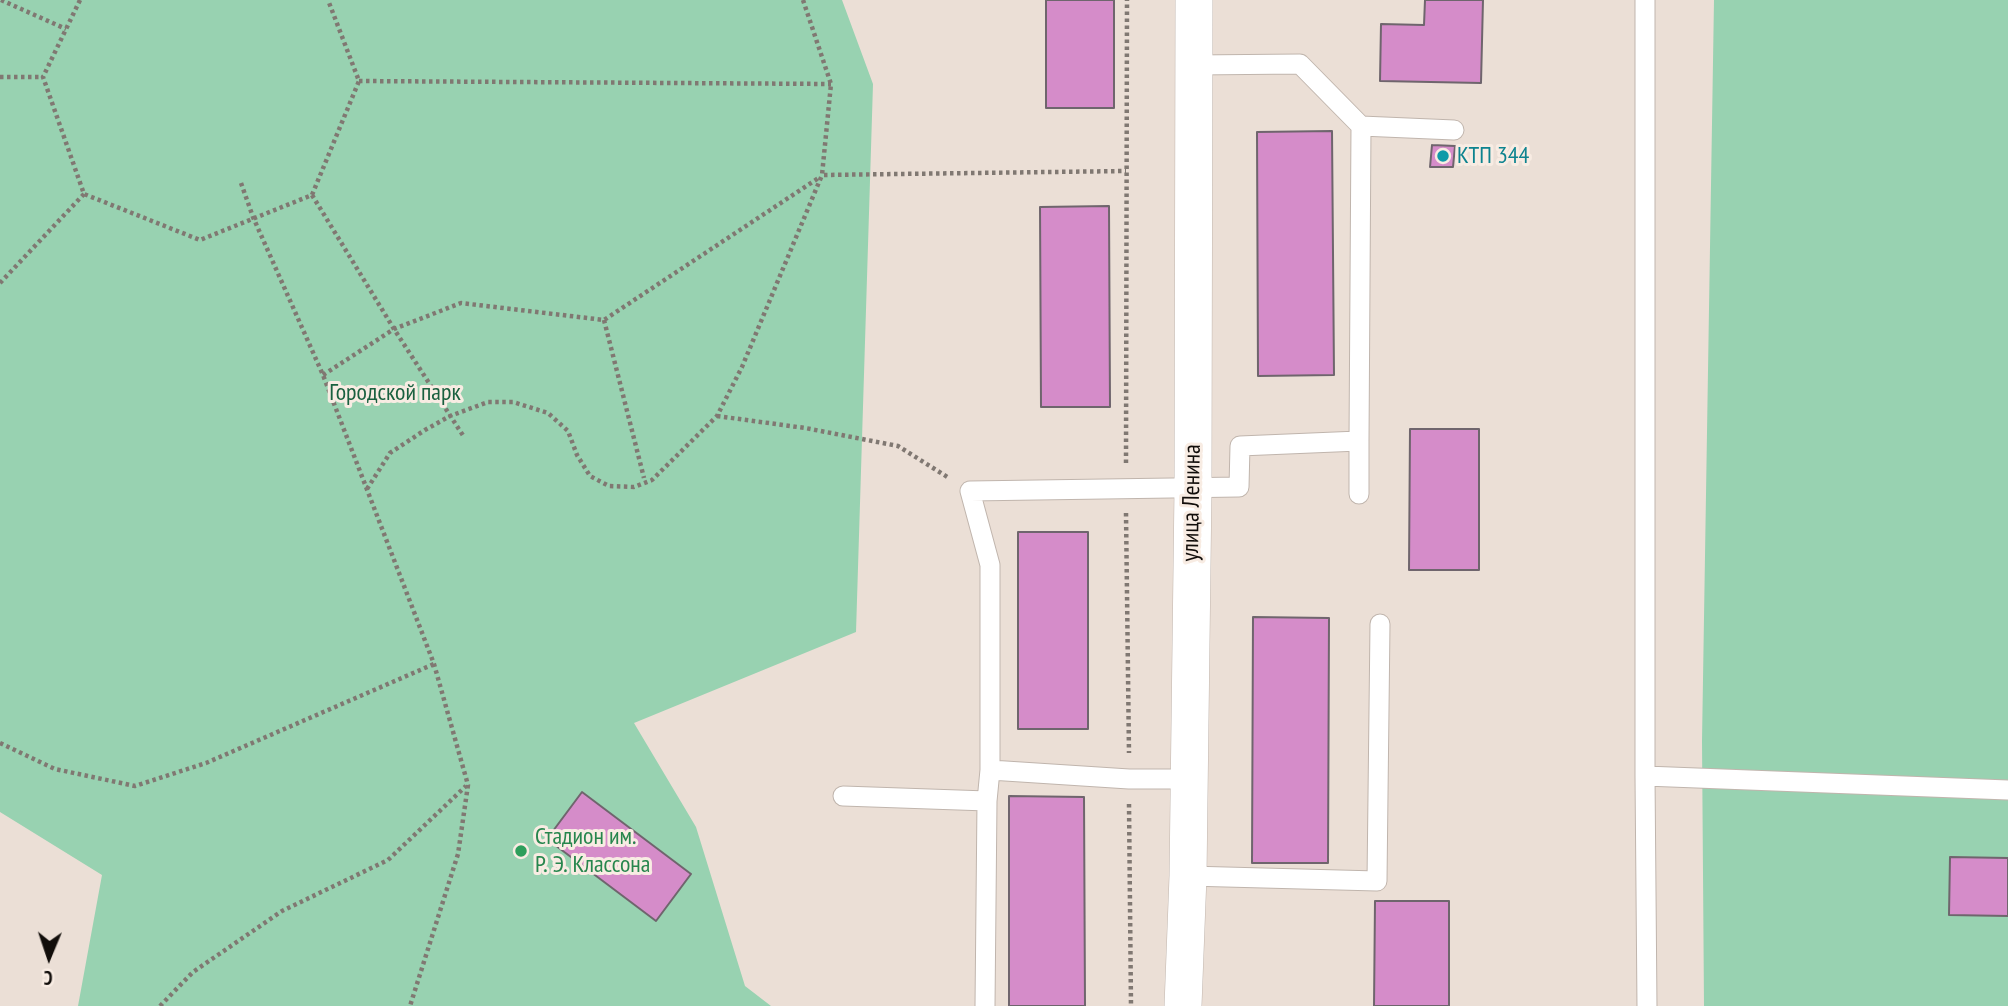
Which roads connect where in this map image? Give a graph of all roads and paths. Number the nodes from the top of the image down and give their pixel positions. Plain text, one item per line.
1 (1, 0) edge
2 (80, 0) edge
3 (328, 0) edge
4 (803, 0) edge
5 (1194, 0) edge
6 (1645, 0) edge
7 (66, 29) junction
8 (1194, 65) junction
9 (0, 77) edge
10 (43, 78) junction
11 (359, 82) junction
12 (831, 85) junction
13 (1362, 126) junction
14 (1454, 130) dead end
15 (1126, 171) dead end
16 (822, 175) junction
17 (241, 183) dead end
18 (84, 194) junction
19 (312, 195) junction
20 (253, 217) junction
21 (0, 283) edge
22 (604, 320) junction
23 (394, 330) junction
24 (323, 375) junction
25 (450, 416) junction
26 (717, 416) junction
27 (464, 437) dead end
28 (1359, 441) junction
29 (644, 478) dead end
30 (1193, 489) junction
31 (367, 490) junction
32 (970, 491) junction
33 (1359, 494) dead end
34 (1380, 624) dead end
35 (434, 664) junction
36 (0, 743) edge
37 (990, 770) junction
38 (1645, 776) junction
39 (1189, 779) junction
40 (468, 785) junction
41 (2008, 790) edge
42 (844, 796) dead end
43 (987, 801) junction
44 (1188, 876) junction
45 (160, 1006) edge
46 (410, 1006) edge
47 (985, 1006) edge
48 (1183, 1006) edge
49 (1647, 1006) edge

1 - 7 path
2 - 7 path
3 - 11 path
4 - 12 path
5 - 8 street, улица Ленина
6 - 38 lane
7 - 10 path
8 - 13 lane
8 - 30 street, улица Ленина
9 - 10 path
10 - 18 path
11 - 12 path
11 - 19 path
12 - 16 path
13 - 14 lane
13 - 28 lane
15 - 16 path
16 - 22 path
16 - 26 path
17 - 20 path
18 - 20 path
18 - 21 path
19 - 20 path
19 - 23 path
20 - 24 path
22 - 23 path
22 - 29 path
23 - 24 path
23 - 25 path
24 - 31 path
25 - 26 path
25 - 27 path
25 - 31 path
26 - 32 path
28 - 30 lane
28 - 33 lane
30 - 32 lane
30 - 39 street, улица Ленина
31 - 35 path
32 - 37 lane
34 - 44 lane
35 - 36 path
35 - 40 path
37 - 39 lane
37 - 43 lane
38 - 41 lane
38 - 49 lane
39 - 44 street, улица Ленина
40 - 45 path
40 - 46 path
42 - 43 lane
43 - 47 lane
44 - 48 street, улица Ленина

